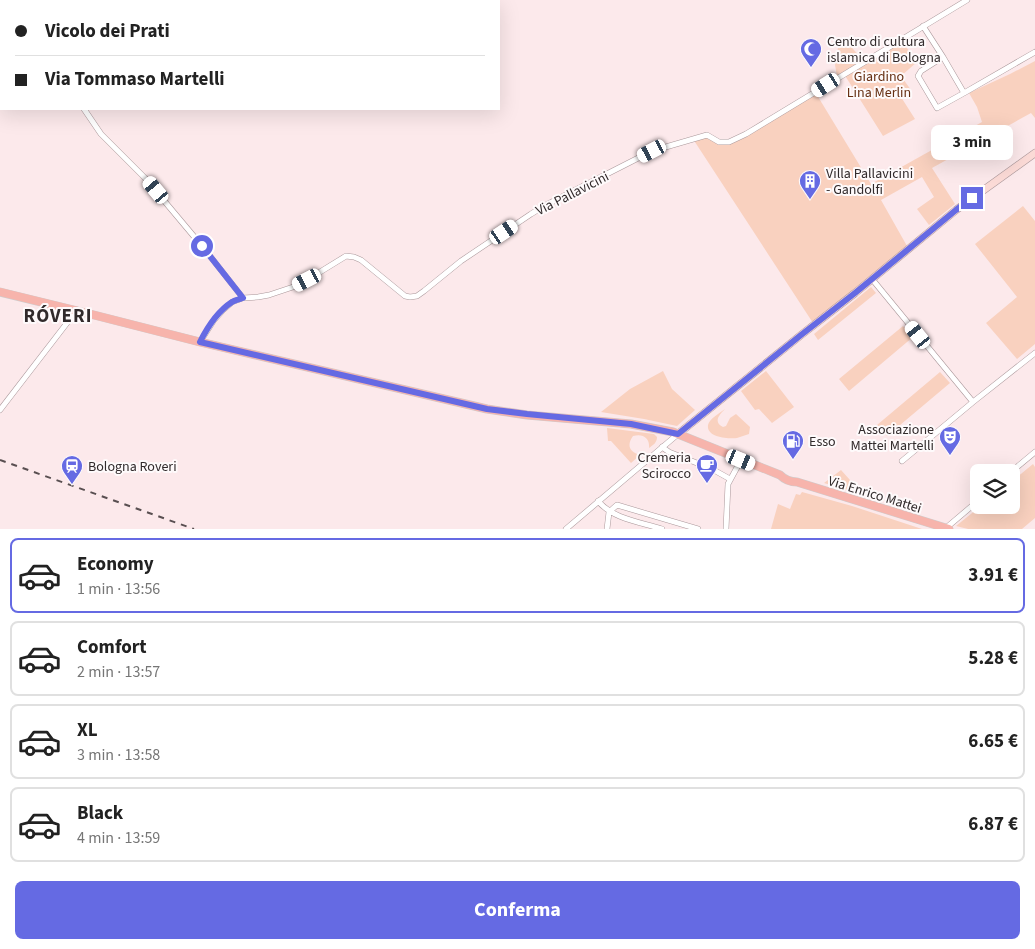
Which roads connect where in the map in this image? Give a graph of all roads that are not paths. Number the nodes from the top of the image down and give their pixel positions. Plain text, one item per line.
1 (967, 0) edge
2 (923, 26) junction
3 (1035, 52) edge
4 (943, 58) junction
5 (964, 93) junction
6 (85, 110) edge
7 (1035, 153) edge
8 (872, 279) junction
9 (0, 292) edge
10 (243, 298) junction
11 (77, 310) junction
12 (200, 342) junction
13 (1035, 353) edge
14 (973, 402) junction
15 (0, 410) edge
16 (678, 434) junction
17 (662, 447) junction
18 (1034, 453) edge
19 (741, 460) junction
20 (902, 461) dead end
21 (1020, 465) edge
22 (730, 479) junction
23 (598, 501) junction
24 (970, 507) edge
25 (609, 512) junction
26 (945, 528) edge
27 (566, 529) edge
28 (606, 529) edge
29 (662, 529) edge
30 (698, 529) edge
31 (726, 529) edge

1 - 2 street, Via Pallavicini
2 - 4 street
2 - 10 street, Via Pallavicini
3 - 5 street
4 - 5 street
4 - 5 street
6 - 10 street
7 - 8 main road
8 - 14 street
8 - 16 main road
9 - 11 main road, Via Enrico Mattei
10 - 12 street, Via Pallavicini
11 - 12 main road, Via Enrico Mattei
11 - 15 street
12 - 16 main road, Via Enrico Mattei
13 - 14 street
14 - 20 street
16 - 17 street
16 - 19 main road, Via Enrico Mattei
17 - 22 street
17 - 23 street
18 - 21 street
19 - 22 street
19 - 26 main road, Via Enrico Mattei
22 - 31 street
23 - 25 street
23 - 27 street
24 - 26 street, Via Enrico Mattei
25 - 28 street
25 - 29 street
25 - 30 street

